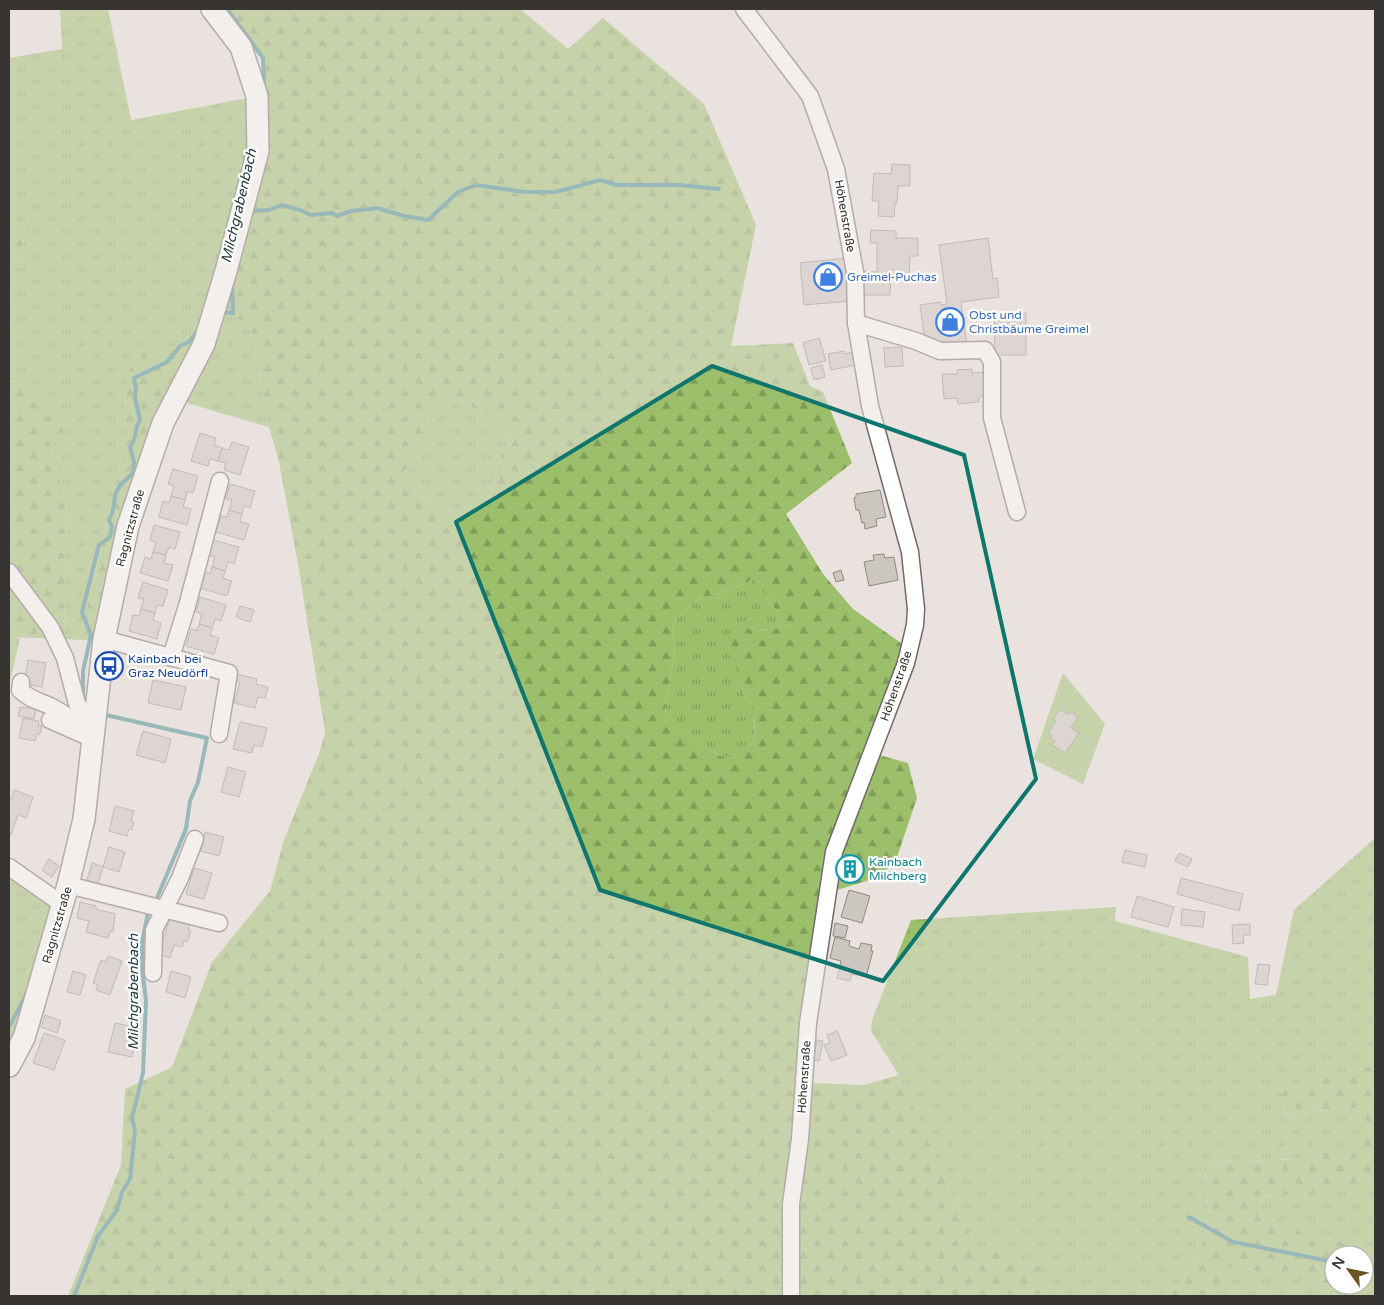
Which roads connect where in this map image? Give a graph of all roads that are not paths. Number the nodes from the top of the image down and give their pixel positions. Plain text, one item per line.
1 (212, 9) edge
2 (744, 9) edge
3 (856, 323) junction
4 (220, 481) dead end
5 (1017, 512) dead end
6 (9, 572) edge
7 (104, 639) junction
8 (171, 657) junction
9 (21, 682) dead end
10 (50, 720) dead end
11 (93, 732) junction
12 (219, 734) dead end
13 (195, 839) dead end
14 (9, 867) edge
15 (65, 895) junction
16 (165, 910) junction
17 (219, 923) dead end
18 (153, 973) dead end
19 (9, 1066) edge
20 (791, 1296) edge

1 - 7 main road, Ragnitzstraße
2 - 3 street, Höhenstraße
3 - 5 street
3 - 20 street, Höhenstraße
4 - 8 street
6 - 11 street
7 - 8 street
7 - 11 main road, Ragnitzstraße
8 - 12 street
9 - 11 street
10 - 11 street
11 - 15 main road, Ragnitzstraße
13 - 16 street
14 - 15 street
15 - 16 street
15 - 19 main road, Ragnitzstraße
16 - 17 street
16 - 18 street

